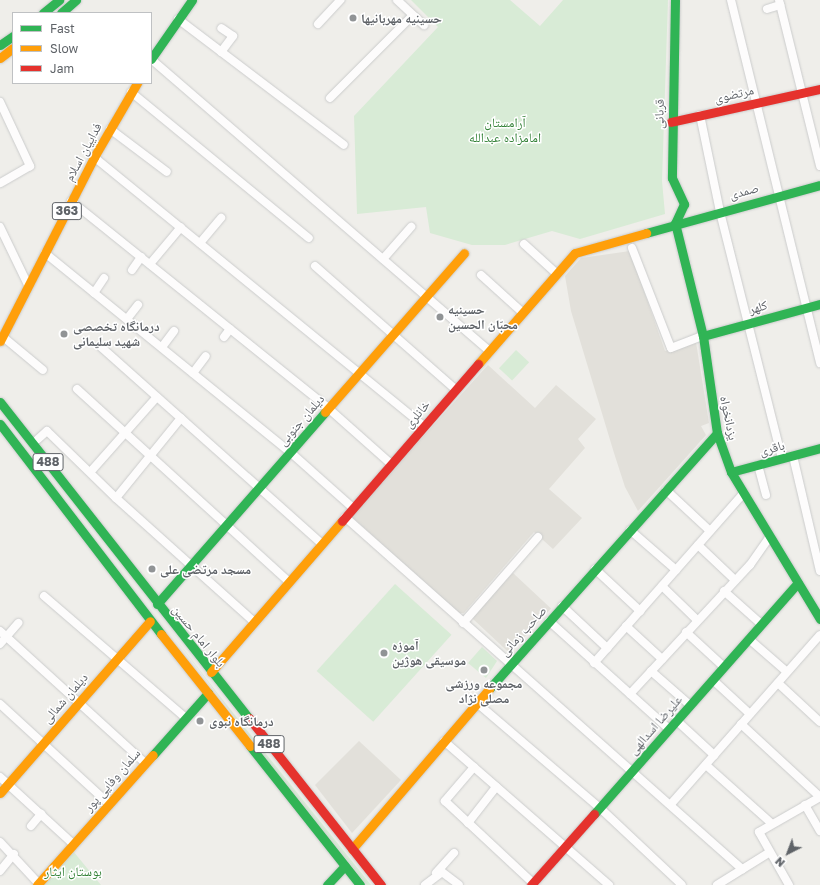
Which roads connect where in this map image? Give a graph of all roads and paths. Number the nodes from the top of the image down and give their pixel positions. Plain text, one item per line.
1 (59, 0) edge
2 (76, 0) edge
3 (192, 0) edge
4 (340, 0) edge
5 (397, 0) edge
6 (675, 0) edge
7 (731, 0) edge
8 (780, 2) edge
9 (767, 9) dead end
10 (44, 12) edge
11 (62, 12) edge
12 (413, 15) junction
13 (178, 19) junction
14 (318, 24) dead end
15 (424, 26) dead end
16 (222, 28) dead end
17 (12, 37) edge
18 (0, 45) edge
19 (12, 49) edge
20 (221, 52) junction
21 (0, 58) edge
22 (152, 58) edge
23 (152, 60) edge
24 (136, 84) edge
25 (820, 89) edge
26 (131, 92) junction
27 (802, 92) junction
28 (330, 98) dead end
29 (0, 102) edge
30 (756, 102) junction
31 (700, 115) junction
32 (671, 122) junction
33 (110, 129) junction
34 (344, 145) dead end
35 (94, 157) junction
36 (820, 166) edge
37 (167, 172) dead end
38 (0, 183) edge
39 (820, 185) edge
40 (779, 196) junction
41 (71, 202) junction
42 (720, 212) junction
43 (221, 218) dead end
44 (676, 223) junction
45 (0, 227) edge
46 (181, 227) junction
47 (411, 227) dead end
48 (309, 238) dead end
49 (200, 243) junction
50 (524, 244) dead end
51 (632, 248) dead end
52 (464, 252) dead end
53 (45, 253) junction
54 (141, 257) junction
55 (383, 259) junction
56 (150, 264) junction
57 (315, 266) dead end
58 (132, 270) dead end
59 (557, 274) junction
60 (481, 275) dead end
61 (104, 278) dead end
62 (28, 286) junction
63 (94, 292) junction
64 (426, 296) junction
65 (820, 304) edge
66 (138, 305) dead end
67 (806, 307) junction
68 (523, 313) junction
69 (127, 319) junction
70 (747, 324) junction
71 (230, 329) junction
72 (174, 331) dead end
73 (394, 333) junction
74 (703, 336) junction
75 (224, 337) dead end
76 (1, 339) edge
77 (101, 347) dead end
78 (162, 347) junction
79 (489, 351) junction
80 (206, 356) dead end
81 (820, 363) edge
82 (43, 370) dead end
83 (360, 372) junction
84 (193, 373) junction
85 (77, 389) dead end
86 (456, 390) junction
87 (157, 397) junction
88 (0, 402) edge
89 (328, 408) junction
90 (181, 418) junction
91 (0, 424) edge
92 (424, 426) junction
93 (717, 433) junction
94 (125, 434) junction
95 (38, 439) dead end
96 (820, 448) edge
97 (290, 452) junction
98 (150, 456) junction
99 (793, 456) junction
100 (782, 458) junction
101 (391, 464) junction
102 (758, 465) junction
103 (93, 469) dead end
104 (731, 472) junction
105 (259, 487) junction
106 (666, 490) junction
107 (744, 493) junction
108 (766, 495) dead end
109 (116, 498) junction
110 (354, 508) junction
111 (345, 517) junction
112 (227, 523) junction
113 (630, 530) junction
114 (710, 531) junction
115 (770, 536) junction
116 (538, 537) dead end
117 (322, 544) junction
118 (698, 545) junction
119 (190, 565) junction
120 (595, 569) junction
121 (676, 570) junction
122 (820, 571) edge
123 (735, 580) junction
124 (289, 582) junction
125 (798, 583) junction
126 (662, 586) junction
127 (724, 591) junction
128 (44, 596) dead end
129 (157, 604) junction
130 (562, 606) junction
131 (640, 611) junction
132 (820, 619) edge
133 (697, 620) junction
134 (150, 621) junction
135 (549, 621) junction
136 (254, 622) junction
137 (18, 623) dead end
138 (463, 623) junction
139 (761, 624) junction
140 (626, 626) junction
141 (686, 632) junction
142 (3, 634) edge
143 (820, 635) edge
144 (749, 639) junction
145 (0, 644) edge
146 (607, 648) junction
147 (662, 658) junction
148 (117, 659) junction
149 (594, 662) junction
150 (510, 665) junction
151 (724, 667) junction
152 (651, 671) junction
153 (211, 672) junction
154 (787, 672) junction
155 (712, 680) junction
156 (778, 683) junction
157 (208, 693) junction
158 (630, 694) junction
159 (79, 702) junction
160 (477, 703) junction
161 (0, 704) edge
162 (690, 705) junction
163 (750, 714) junction
164 (186, 718) junction
165 (676, 720) junction
166 (820, 722) edge
167 (741, 724) junction
168 (669, 729) junction
169 (444, 741) junction
170 (43, 743) junction
171 (714, 755) junction
172 (145, 763) junction
173 (706, 765) junction
174 (474, 767) junction
175 (633, 770) junction
176 (3, 780) edge
177 (496, 787) junction
178 (0, 793) edge
179 (820, 797) edge
180 (109, 804) junction
181 (671, 804) junction
182 (805, 805) junction
183 (600, 808) junction
184 (41, 814) junction
185 (468, 823) junction
186 (771, 823) junction
187 (32, 826) dead end
188 (820, 831) edge
189 (0, 842) edge
190 (74, 844) junction
191 (564, 847) junction
192 (352, 849) junction
193 (770, 852) junction
194 (454, 853) dead end
195 (14, 854) junction
196 (345, 866) junction
197 (742, 869) junction
198 (0, 871) edge
199 (439, 872) junction
200 (38, 884) edge
201 (532, 884) edge
202 (719, 884) edge
203 (327, 885) edge
204 (360, 885) edge
205 (381, 885) edge
206 (425, 885) edge
207 (459, 885) edge
208 (609, 885) edge
209 (682, 885) edge
210 (789, 885) edge

1 - 10 street
2 - 11 street
3 - 13 street
4 - 14 street
5 - 12 street
6 - 32 street, قربانی
7 - 30 street
8 - 9 street
8 - 27 street
12 - 15 street
12 - 28 street
13 - 20 street
13 - 22 street
16 - 20 street
17 - 18 street
19 - 21 street
20 - 34 street
23 - 55 street
24 - 26 street, فداییان اسلام / 363
25 - 27 street, مرتضوی
26 - 33 street, فداییان اسلام / 363
26 - 48 street
27 - 30 street, مرتضوی
27 - 36 street
29 - 38 street
30 - 31 street, مرتضوی
30 - 40 street
31 - 32 street, مرتضوی
31 - 42 street
32 - 44 street, قربانی
33 - 35 street, فداییان اسلام / 363
33 - 37 street
35 - 41 street, فداییان اسلام / 363
35 - 46 street
39 - 40 street, صمدی
40 - 42 street, صمدی
40 - 67 street
41 - 53 street, فداییان اسلام / 363
41 - 54 street
42 - 44 street, صمدی
42 - 70 street
43 - 49 street
44 - 59 street, خانلری
44 - 74 street, یزدانخواه
45 - 62 street
46 - 49 street
46 - 56 street
47 - 55 street
49 - 83 street
50 - 59 street
51 - 74 street
52 - 64 street, دیلمان جنوبی
53 - 62 street, فداییان اسلام / 363
53 - 63 street
54 - 56 street
54 - 58 street
55 - 64 street
56 - 71 street
57 - 73 street
59 - 68 street, خانلری
60 - 68 street
61 - 63 street
62 - 76 street, فداییان اسلام / 363
63 - 69 street
64 - 73 street, دیلمان جنوبی
64 - 79 street
65 - 67 street, کلهر
66 - 69 street
67 - 70 street, کلهر
67 - 81 street
68 - 79 street, خانلری
69 - 78 street
70 - 74 street, کلهر
70 - 100 street
71 - 75 street
71 - 89 street
72 - 78 street
73 - 83 street, دیلمان جنوبی
73 - 86 street
74 - 93 street, یزدانخواه
76 - 82 street
77 - 87 street
78 - 84 street
79 - 86 street, خانلری
80 - 84 street
83 - 89 street, دیلمان جنوبی
83 - 92 street
84 - 97 street
85 - 94 street
86 - 92 street, خانلری
87 - 90 street
87 - 94 street
88 - 129 street, بلوار امام حسین / 488
89 - 97 street, دیلمان جنوبی
89 - 101 street
90 - 98 street
90 - 105 street
91 - 134 street, 488
92 - 101 street, خانلری
93 - 104 street, یزدانخواه
93 - 106 street, صاحب زمانی
94 - 98 street
94 - 103 street
95 - 109 street
96 - 99 street, باقری
97 - 105 street, دیلمان جنوبی
97 - 110 street
98 - 109 street
98 - 112 street
99 - 100 street, باقری
99 - 122 street
100 - 102 street, باقری
101 - 110 street, خانلری
102 - 104 street, باقری
102 - 108 street
104 - 107 street, یزدانخواه
105 - 112 street, دیلمان جنوبی
105 - 117 street
106 - 113 street, صاحب زمانی
106 - 114 street
107 - 114 street
107 - 115 street, یزدانخواه
109 - 119 street
110 - 111 street, خانلری
111 - 117 street, خانلری
111 - 138 street
112 - 119 street, دیلمان جنوبی
112 - 124 street
113 - 120 street, صاحب زمانی
113 - 121 street
114 - 118 street
115 - 123 street
115 - 125 street, یزدانخواه
116 - 138 street
117 - 124 street, خانلری
118 - 121 street
118 - 123 street
119 - 129 street, دیلمان جنوبی
119 - 136 street
120 - 130 street, صاحب زمانی
120 - 131 street
121 - 126 street
123 - 127 street
124 - 136 street, خانلری
125 - 132 street, یزدانخواه
125 - 139 street, علیرضا اسدالهی
126 - 131 street
126 - 133 street
127 - 133 street
127 - 139 street
128 - 148 street
129 - 153 street, بلوار امام حسین / 488
130 - 135 street, صاحب زمانی
130 - 146 street
131 - 140 street
133 - 141 street
134 - 148 street, دیلمان شمالی
134 - 157 street, 488
135 - 149 street
135 - 150 street, صاحب زمانی
136 - 153 street, خانلری
137 - 142 street
138 - 150 street
139 - 144 street, علیرضا اسدالهی
140 - 146 street
140 - 147 street
141 - 147 street
141 - 151 street
142 - 145 street
142 - 159 street
143 - 154 street
144 - 151 street, علیرضا اسدالهی
144 - 154 street
146 - 149 street
147 - 152 street
148 - 159 street, دیلمان شمالی
148 - 164 street
149 - 158 street
150 - 160 street, صاحب زمانی
150 - 175 street
151 - 155 street, علیرضا اسدالهی
152 - 158 street
152 - 162 street
153 - 192 street, بلوار امام حسین / 488
154 - 156 street
155 - 162 street, علیرضا اسدالهی
155 - 163 street
156 - 163 street
156 - 166 street
157 - 164 street, سلمان وفایی پور
157 - 196 street, 488
158 - 168 street
159 - 170 street, دیلمان شمالی
159 - 172 street
160 - 169 street, صاحب زمانی
160 - 183 street
161 - 170 street
162 - 165 street, علیرضا اسدالهی
163 - 167 street
164 - 172 street, سلمان وفایی پور
165 - 168 street, علیرضا اسدالهی
165 - 171 street
167 - 171 street
167 - 179 street
168 - 175 street, علیرضا اسدالهی
169 - 174 street
169 - 192 street, صاحب زمانی
170 - 176 street, دیلمان شمالی
170 - 180 street
171 - 173 street
172 - 180 street, سلمان وفایی پور
173 - 181 street
173 - 186 street
174 - 177 street
174 - 185 street
175 - 181 street
175 - 183 street, علیرضا اسدالهی
176 - 178 street, دیلمان شمالی
176 - 184 street
177 - 185 street
177 - 191 street
179 - 182 street
180 - 190 street, سلمان وفایی پور
181 - 197 street
182 - 186 street
182 - 188 street
183 - 191 street, علیرضا اسدالهی
183 - 209 street
184 - 187 street
184 - 190 street
185 - 201 street
186 - 193 street
189 - 195 street
190 - 200 street, سلمان وفایی پور
191 - 201 street, علیرضا اسدالهی
191 - 208 street
192 - 205 street, بلوار امام حسین / 488
193 - 197 street
193 - 210 street
194 - 199 street
195 - 198 street
195 - 200 street
196 - 203 street
196 - 204 street, 488
197 - 202 street
199 - 206 street
199 - 207 street

